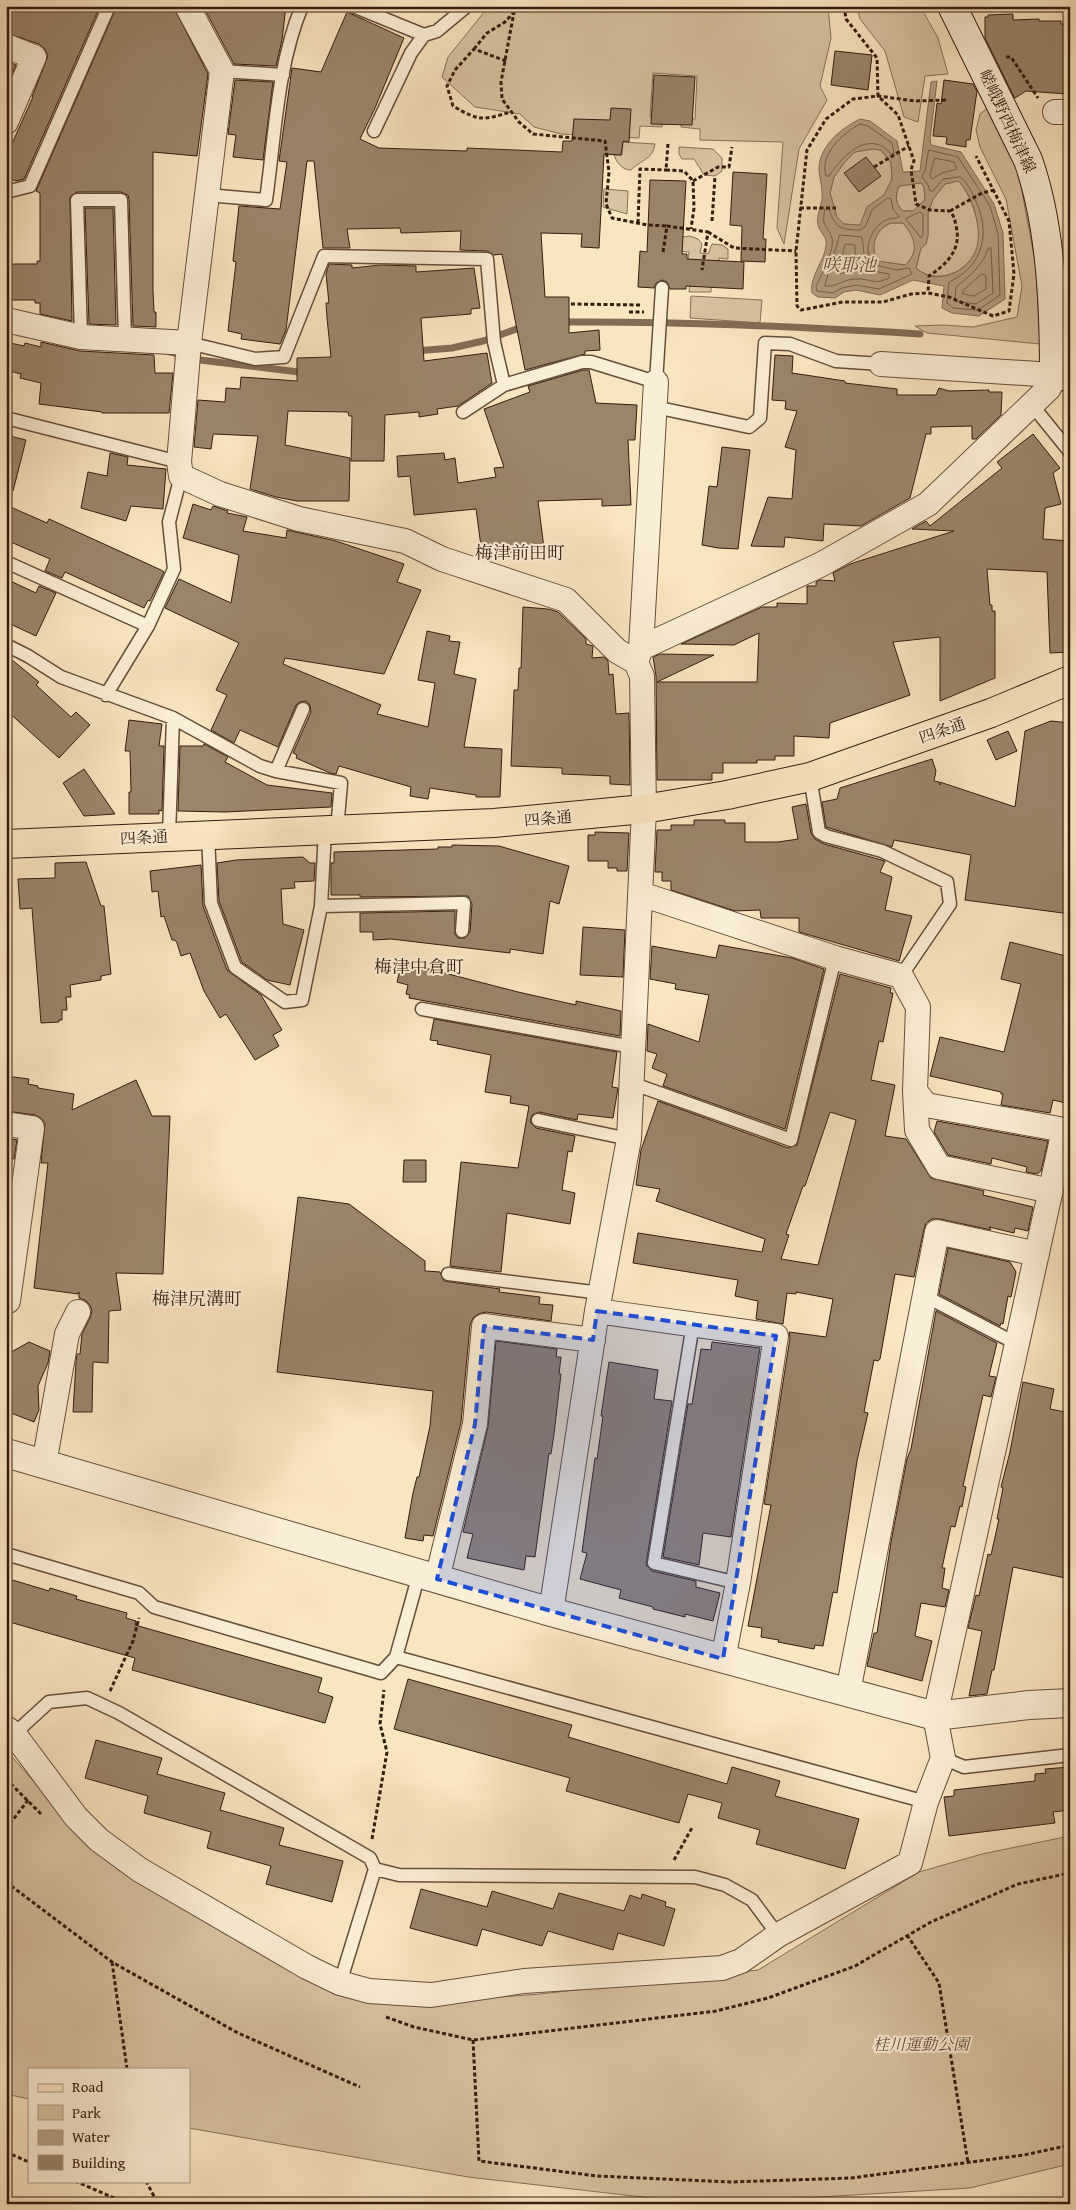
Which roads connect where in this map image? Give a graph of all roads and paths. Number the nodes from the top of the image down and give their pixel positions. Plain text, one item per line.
1 (109, 6) edge
2 (302, 6) edge
3 (353, 6) edge
4 (466, 6) edge
5 (519, 6) edge
6 (844, 6) edge
7 (952, 6) edge
8 (190, 9) edge
9 (371, 10) edge
10 (514, 12) junction
11 (424, 35) junction
12 (6, 46) edge
13 (474, 49) junction
14 (978, 58) junction
15 (506, 61) junction
16 (222, 72) junction
17 (283, 75) junction
18 (878, 96) junction
19 (946, 100) dead end
20 (511, 112) junction
21 (1063, 112) edge
22 (6, 122) edge
23 (374, 131) dead end
24 (668, 144) dead end
25 (909, 146) junction
26 (732, 147) dead end
27 (976, 156) dead end
28 (874, 167) dead end
29 (666, 170) junction
30 (715, 176) dead end
31 (693, 181) junction
32 (994, 190) junction
33 (6, 192) edge
34 (207, 195) junction
35 (800, 208) junction
36 (836, 208) dead end
37 (950, 211) junction
38 (712, 221) dead end
39 (638, 223) junction
40 (667, 226) junction
41 (691, 229) junction
42 (708, 232) junction
43 (796, 251) junction
44 (664, 252) dead end
45 (702, 270) dead end
46 (662, 288) dead end
47 (928, 293) junction
48 (571, 304) dead end
49 (660, 309) junction
50 (6, 320) edge
51 (81, 337) junction
52 (125, 340) junction
53 (190, 343) junction
54 (881, 364) joint
55 (1062, 376) edge
56 (656, 382) junction
57 (504, 385) junction
58 (1032, 404) junction
59 (655, 407) junction
60 (463, 412) dead end
61 (6, 418) edge
62 (1070, 452) edge
63 (180, 469) junction
64 (6, 562) edge
65 (148, 626) junction
66 (6, 646) edge
67 (639, 655) junction
68 (1070, 680) edge
69 (106, 695) junction
70 (303, 709) dead end
71 (173, 718) junction
72 (276, 771) junction
73 (810, 776) junction
74 (644, 809) junction
75 (331, 831) junction
76 (208, 834) junction
77 (169, 836) junction
78 (6, 844) edge
79 (640, 894) junction
80 (321, 906) junction
81 (462, 931) dead end
82 (835, 958) junction
83 (901, 976) junction
84 (422, 1009) dead end
85 (633, 1047) junction
86 (632, 1083) junction
87 (915, 1091) junction
88 (538, 1120) dead end
89 (6, 1124) edge
90 (1067, 1131) edge
91 (629, 1139) junction
92 (1051, 1191) junction
93 (1037, 1254) junction
94 (448, 1274) dead end
95 (925, 1296) junction
96 (6, 1301) edge
97 (599, 1302) junction
98 (78, 1312) dead end
99 (693, 1324) junction
100 (593, 1340) junction
101 (1017, 1344) junction
102 (6, 1453) edge
103 (44, 1464) junction
104 (6, 1554) edge
105 (428, 1577) junction
106 (738, 1583) junction
107 (144, 1598) junction
108 (551, 1612) junction
109 (396, 1657) junction
110 (723, 1658) junction
111 (381, 1673) junction
112 (848, 1692) junction
113 (1070, 1703) edge
114 (103, 1706) junction
115 (935, 1716) junction
116 (10, 1731) edge
117 (1070, 1755) edge
118 (943, 1758) junction
119 (28, 1800) dead end
120 (926, 1802) junction
121 (693, 1826) dead end
122 (6, 1829) edge
123 (372, 1864) junction
124 (670, 1877) junction
125 (6, 1882) edge
126 (778, 1935) junction
127 (908, 1935) dead end
128 (112, 1962) junction
129 (340, 1983) junction
130 (473, 2040) dead end
131 (126, 2068) edge
132 (360, 2087) dead end
133 (1070, 2145) edge
134 (6, 2152) edge
135 (28, 2162) edge
136 (968, 2163) junction
137 (77, 2182) edge
138 (147, 2182) edge
139 (128, 2204) edge
140 (158, 2204) edge

1 - 33 lane
2 - 17 lane
3 - 9 lane
4 - 11 lane
5 - 10 path
6 - 18 path
7 - 14 street, 嵯峨野西梅津線
8 - 16 street
9 - 11 lane
10 - 13 path
10 - 15 path
11 - 23 lane
12 - 22 street
13 - 15 path
13 - 20 path
14 - 21 path
14 - 55 street, 嵯峨野西梅津線
15 - 20 path
16 - 17 lane
16 - 34 street
17 - 34 lane
18 - 19 path
18 - 25 path
18 - 35 path
20 - 39 path
24 - 29 path
25 - 28 path
25 - 37 path
26 - 31 path
27 - 32 path
29 - 31 path
29 - 39 path
30 - 38 path
31 - 41 path
32 - 37 path
32 - 47 path
34 - 53 street
35 - 36 path
35 - 43 path
37 - 47 path
39 - 40 path
40 - 41 path
40 - 44 path
41 - 42 path
42 - 43 path
42 - 45 path
43 - 47 path
46 - 49 lane
48 - 49 path
49 - 56 lane
50 - 51 street
51 - 52 street
51 - 52 lane
52 - 53 street
53 - 57 lane
53 - 63 street
54 - 55 street
54 - 59 lane
55 - 58 street
56 - 57 lane
56 - 59 street
57 - 60 lane
58 - 62 lane
58 - 67 street
59 - 67 street
61 - 63 lane
63 - 65 lane
63 - 67 street
64 - 65 lane
65 - 69 lane
66 - 69 lane
67 - 74 street
68 - 73 main road, 四条通
69 - 71 lane
70 - 72 lane
71 - 72 lane
71 - 77 lane
72 - 75 lane
73 - 74 main road, 四条通
73 - 83 lane
74 - 75 main road, 四条通
74 - 79 street
75 - 76 main road, 四条通
75 - 80 lane
76 - 77 main road, 四条通
76 - 80 lane
77 - 78 main road, 四条通
79 - 82 street
79 - 85 street
80 - 81 lane
82 - 83 street
82 - 86 lane
83 - 87 street
84 - 85 lane
85 - 86 street
86 - 91 street
87 - 90 street
87 - 92 street
88 - 91 lane
89 - 96 street
90 - 92 street
91 - 97 street
92 - 93 street
93 - 95 street
93 - 101 street
94 - 97 lane
95 - 101 lane
95 - 112 street
97 - 99 street
97 - 100 street
98 - 103 street
99 - 106 lane
99 - 106 street
100 - 105 street
100 - 108 street
101 - 115 street
102 - 103 street
103 - 105 street
104 - 107 lane
105 - 108 street
105 - 109 lane
106 - 110 street
107 - 111 lane
107 - 114 path
108 - 110 street
109 - 111 lane
109 - 120 lane
110 - 112 street
111 - 123 path
112 - 115 street
113 - 115 street
114 - 116 lane
114 - 123 lane
115 - 118 street
116 - 129 street
117 - 118 lane
118 - 120 street
119 - 122 path
120 - 126 street
121 - 124 path
123 - 124 lane
123 - 129 lane
124 - 126 lane
125 - 128 path
126 - 129 street
127 - 136 path
128 - 131 path
128 - 132 path
130 - 136 path
133 - 136 path
134 - 135 path
137 - 139 path
138 - 140 path

